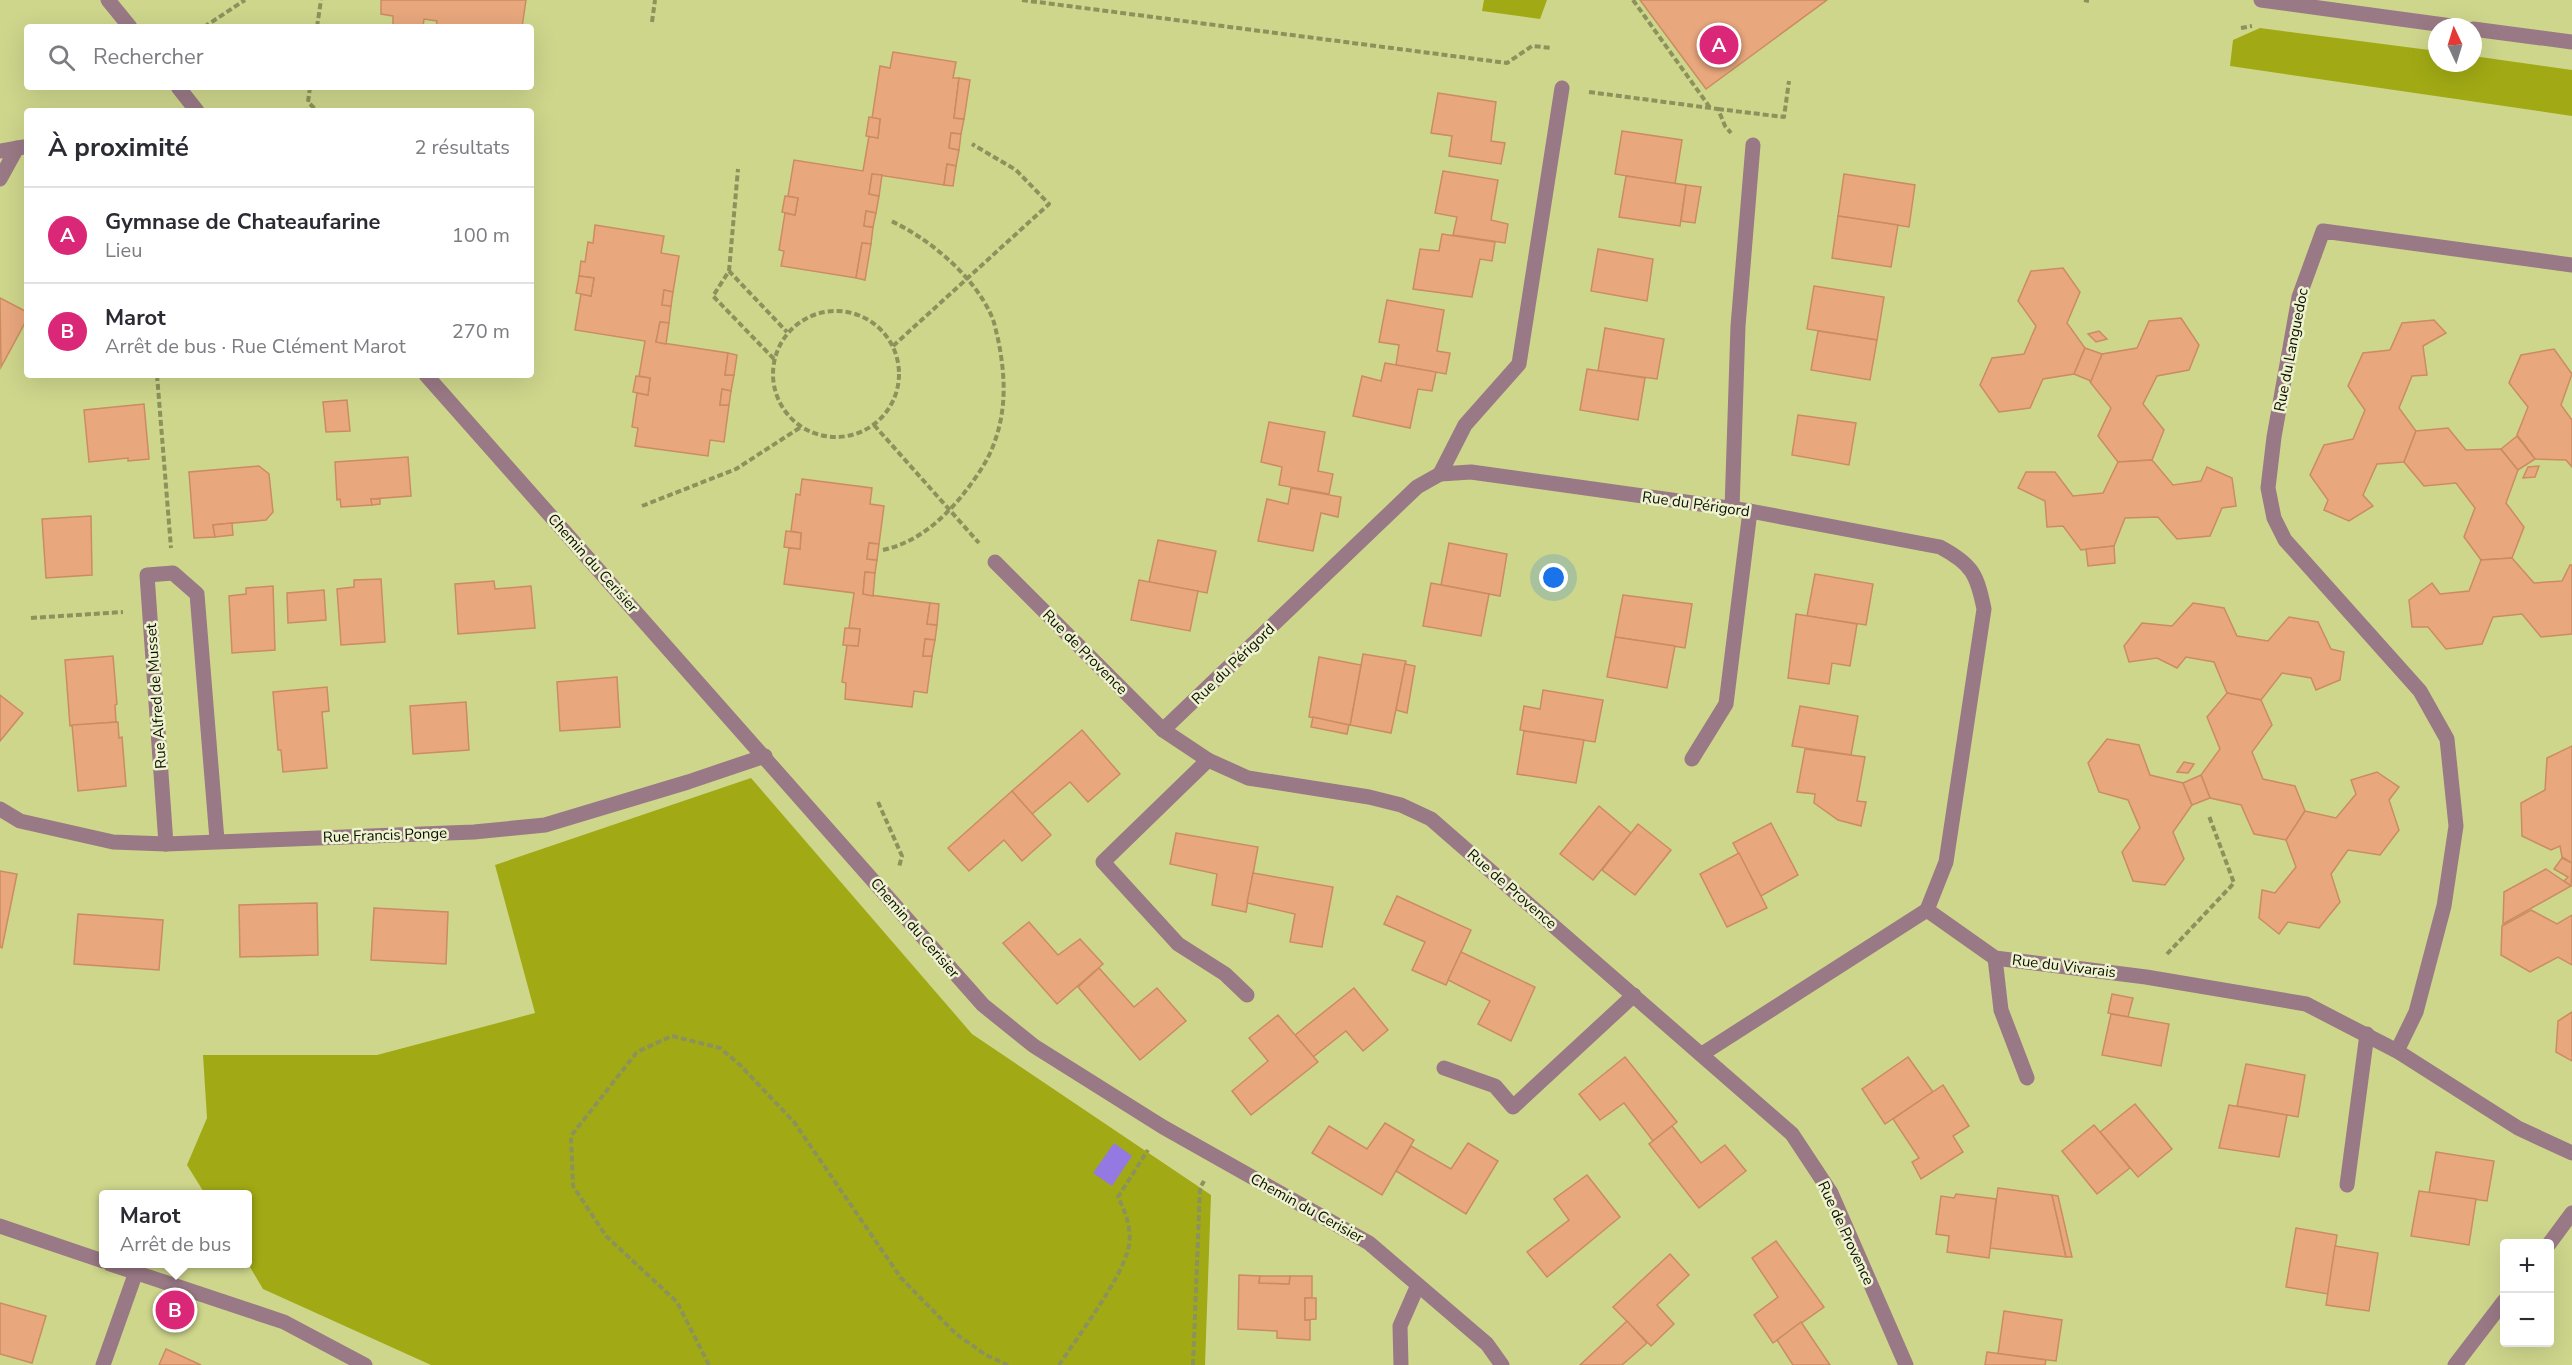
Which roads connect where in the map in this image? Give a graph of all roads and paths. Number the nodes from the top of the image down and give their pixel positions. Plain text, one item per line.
1 (108, 0) edge
2 (245, 0) edge
3 (321, 0) edge
4 (655, 0) edge
5 (1022, 0) edge
6 (1633, 0) edge
7 (2261, 0) edge
8 (652, 22) dead end
9 (2428, 23) edge
10 (128, 24) edge
11 (209, 24) edge
12 (317, 24) edge
13 (2482, 30) edge
14 (2572, 42) edge
15 (1552, 48) dead end
16 (1789, 81) dead end
17 (1562, 88) joint
18 (180, 90) edge
19 (310, 90) edge
20 (195, 108) edge
21 (314, 108) edge
22 (1711, 108) junction
23 (1718, 109) junction
24 (972, 144) dead end
25 (1753, 145) joint
26 (22, 147) edge
27 (0, 151) edge
28 (738, 169) dead end
29 (0, 179) edge
30 (891, 221) dead end
31 (2572, 265) edge
32 (729, 271) junction
33 (968, 279) junction
34 (787, 332) junction
35 (893, 346) junction
36 (774, 359) junction
37 (157, 378) edge
38 (429, 378) edge
39 (874, 425) junction
40 (801, 427) junction
41 (1440, 474) junction
42 (642, 506) dead end
43 (1732, 509) junction
44 (950, 510) junction
45 (1750, 512) junction
46 (883, 550) dead end
47 (995, 562) joint
48 (173, 573) junction
49 (150, 610) junction
50 (31, 618) dead end
51 (1164, 730) junction
52 (765, 756) junction
53 (1692, 759) dead end
54 (1208, 760) junction
55 (878, 802) dead end
56 (0, 809) edge
57 (2209, 816) dead end
58 (217, 840) junction
59 (166, 843) junction
60 (888, 898) junction
61 (1927, 910) junction
62 (1995, 958) junction
63 (2146, 976) junction
64 (1634, 994) junction
65 (1247, 995) dead end
66 (2367, 1034) junction
67 (2397, 1051) junction
68 (1702, 1054) junction
69 (1444, 1068) dead end
70 (2026, 1078) dead end
71 (1163, 1127) junction
72 (2572, 1153) edge
73 (1215, 1157) junction
74 (2347, 1185) dead end
75 (2572, 1213) edge
76 (0, 1226) edge
77 (2553, 1239) edge
78 (99, 1260) edge
79 (124, 1268) edge
80 (136, 1272) junction
81 (1418, 1285) junction
82 (2500, 1307) edge
83 (103, 1365) edge
84 (365, 1365) edge
85 (709, 1365) edge
86 (1008, 1365) edge
87 (1059, 1365) edge
88 (1193, 1365) edge
89 (1401, 1365) edge
90 (1502, 1365) edge
91 (1906, 1365) edge
92 (2455, 1365) edge

1 - 10 street
2 - 11 path
3 - 12 path
4 - 8 path
5 - 15 path
6 - 22 path
7 - 9 street
13 - 14 street
16 - 23 path
17 - 22 path
17 - 41 street
18 - 20 street
19 - 21 path
22 - 23 path
23 - 25 path
24 - 33 path
25 - 43 street
26 - 27 street
26 - 29 street
28 - 32 path
30 - 33 path
31 - 67 street, Rue du Languedoc
32 - 34 path
32 - 36 path
33 - 35 path
33 - 44 path
34 - 35 path
34 - 36 path
35 - 39 path
36 - 40 path
37 - 48 path
38 - 52 street, Chemin du Cerisier
39 - 40 path
39 - 44 path
40 - 42 path
41 - 43 street, Rue du Périgord
41 - 51 street, Rue du Périgord
43 - 45 street, Rue du Périgord
44 - 46 path
44 - 47 path
45 - 53 street
45 - 61 street, Rue du Périgord
47 - 51 street, Rue de Provence
48 - 49 street, Rue Alfred de Musset
48 - 58 street
49 - 50 path
49 - 59 street, Rue Alfred de Musset
51 - 54 street, Rue de Provence
52 - 58 street, Rue Francis Ponge
52 - 60 street, Chemin du Cerisier
54 - 64 street, Rue de Provence
54 - 65 street
55 - 60 path
56 - 59 street, Rue Francis Ponge
57 - 63 path
58 - 59 street, Rue Francis Ponge
60 - 71 street, Chemin du Cerisier
61 - 62 street, Rue du Vivarais
61 - 68 street
62 - 63 street, Rue du Vivarais
62 - 70 street
63 - 66 street, Rue du Vivarais
64 - 68 street, Rue de Provence
64 - 69 street
66 - 67 street, Rue du Vivarais
66 - 74 street
67 - 72 street, Rue du Vivarais
68 - 91 street, Rue de Provence
71 - 73 street, Chemin du Cerisier
71 - 87 path
73 - 81 street, Chemin du Cerisier
73 - 88 path
75 - 77 street
76 - 78 street
79 - 80 street
80 - 83 street
80 - 84 street
81 - 89 street
81 - 90 street, Chemin du Cerisier
82 - 92 street
85 - 86 path

